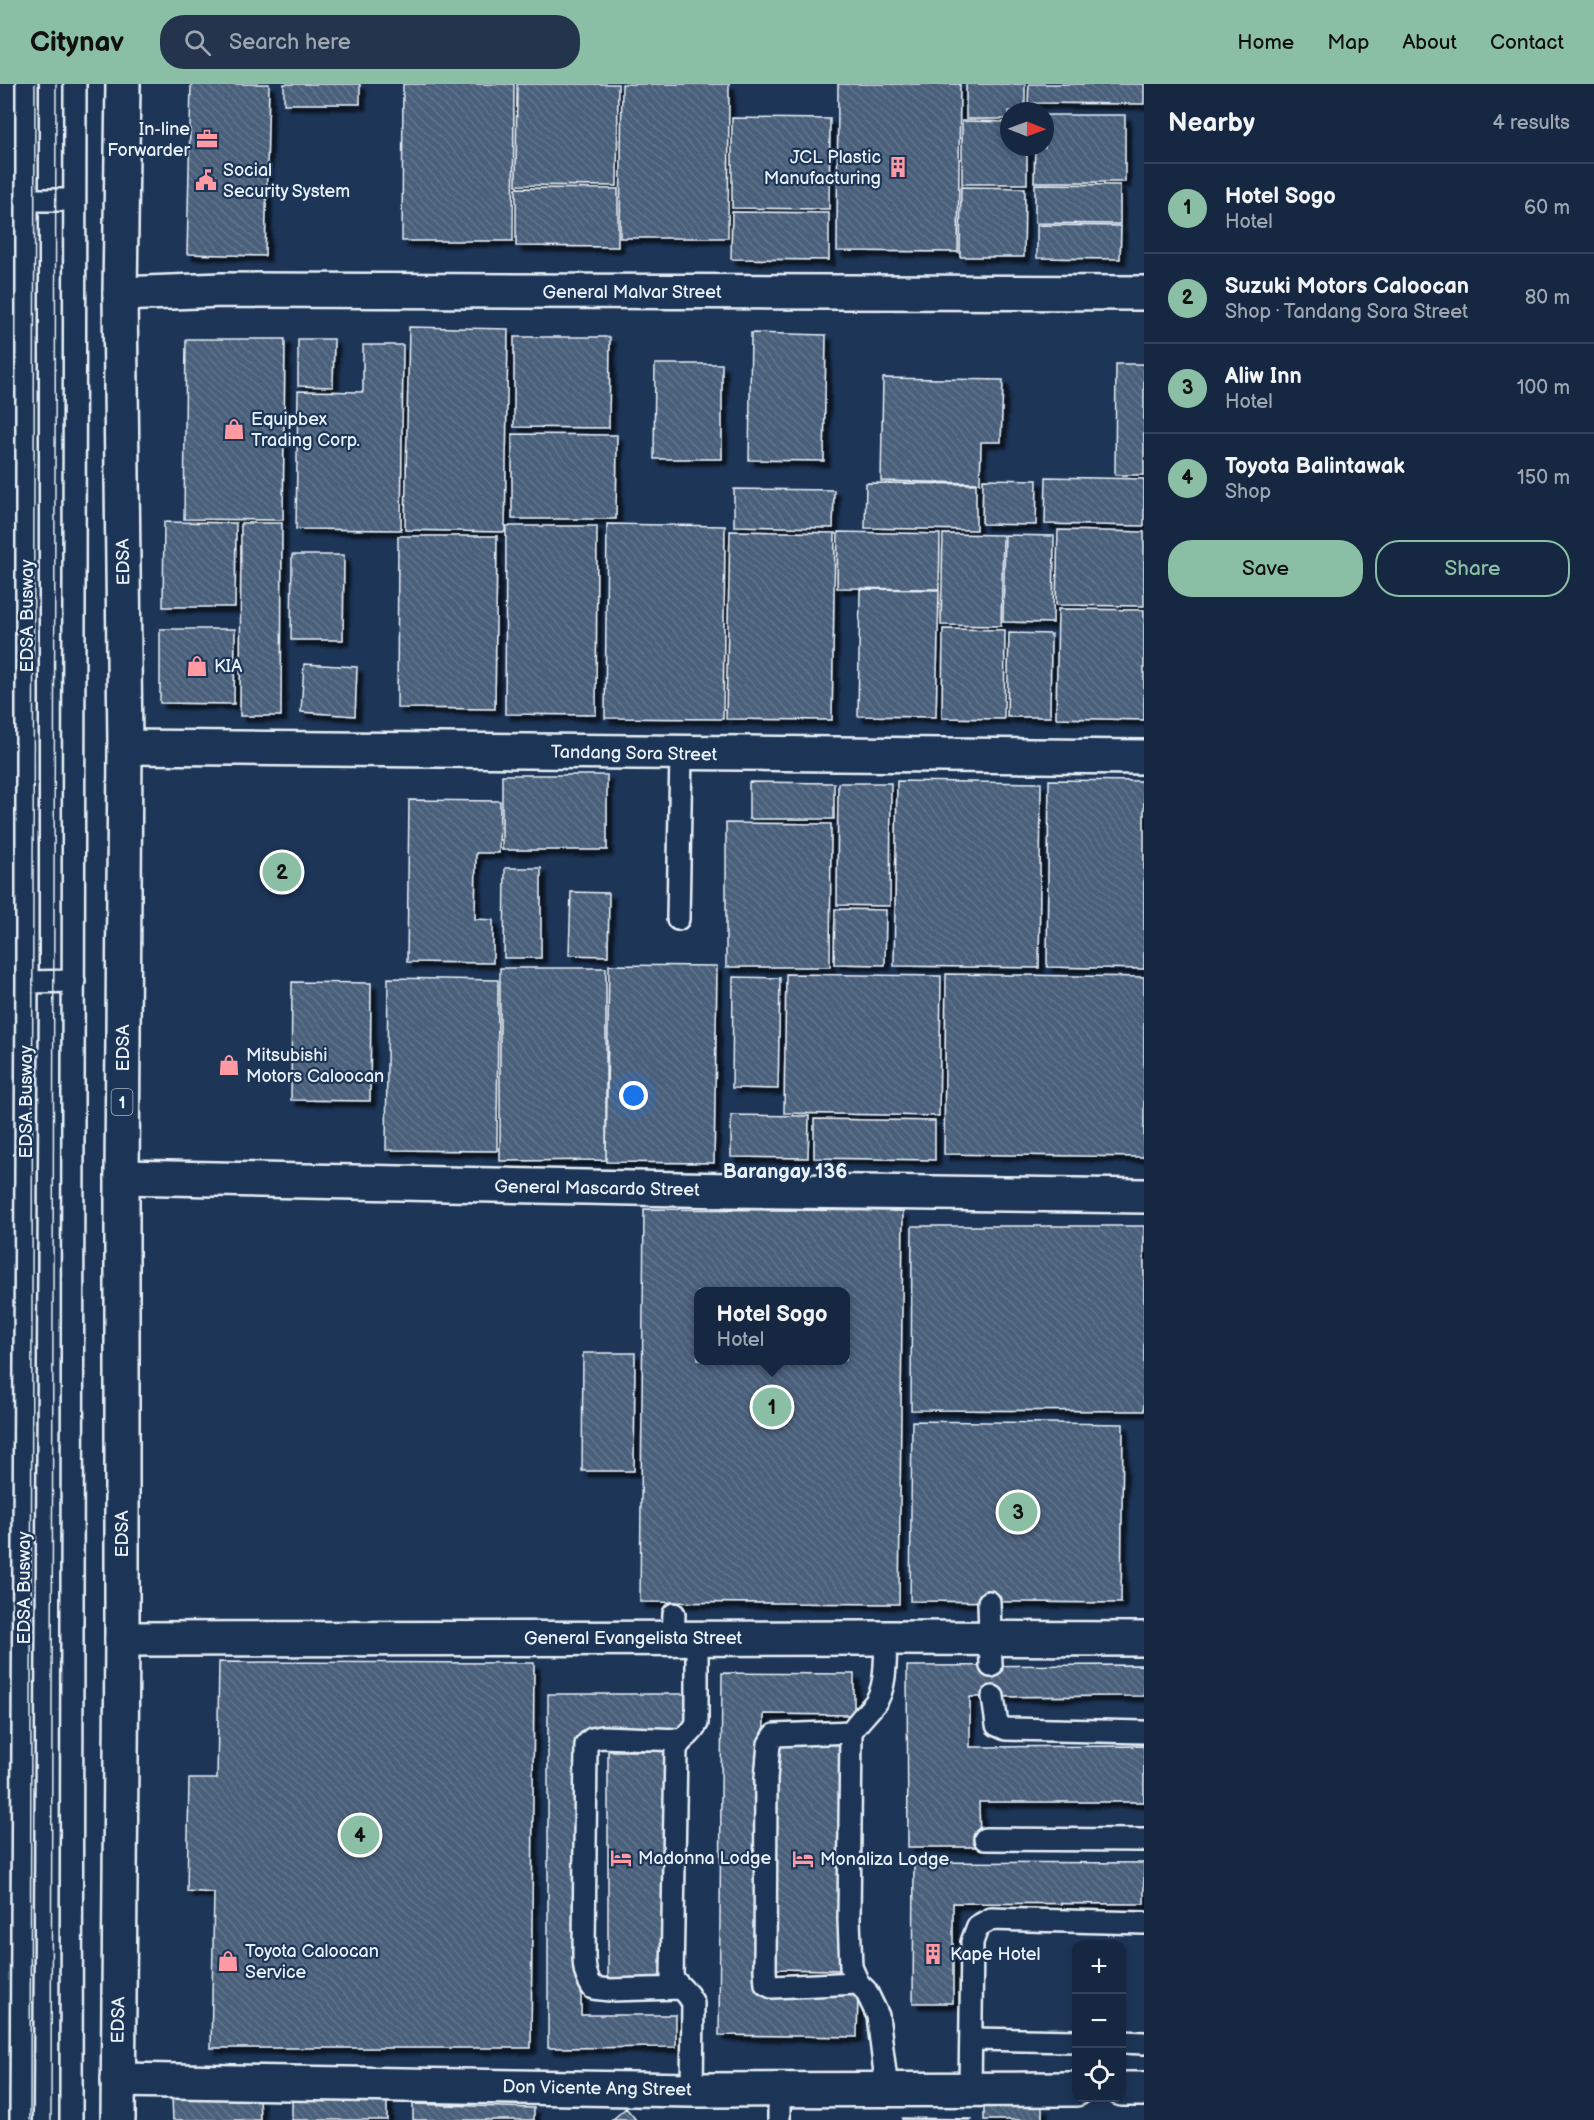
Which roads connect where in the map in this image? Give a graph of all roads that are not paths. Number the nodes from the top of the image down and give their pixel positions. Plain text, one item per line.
1 (27, 84) edge
2 (75, 84) edge
3 (123, 84) edge
4 (26, 200) junction
5 (74, 200) junction
6 (1144, 293) edge
7 (120, 294) junction
8 (125, 747) junction
9 (681, 753) junction
10 (1144, 757) edge
11 (678, 919) dead end
12 (74, 981) junction
13 (27, 982) junction
14 (122, 1178) junction
15 (1144, 1196) edge
16 (989, 1602) dead end
17 (681, 1630) junction
18 (886, 1638) junction
19 (122, 1639) junction
20 (1144, 1639) edge
21 (991, 1652) junction
22 (993, 1697) dead end
23 (851, 1732) junction
24 (1144, 1732) edge
25 (680, 1740) junction
26 (985, 1839) dead end
27 (1144, 1840) edge
28 (1144, 1923) edge
29 (858, 1983) junction
30 (681, 1988) junction
31 (972, 2039) junction
32 (1072, 2041) edge
33 (1126, 2042) edge
34 (1144, 2043) edge
35 (118, 2080) junction
36 (970, 2089) junction
37 (1072, 2089) edge
38 (1126, 2089) edge
39 (692, 2090) junction
40 (887, 2090) junction
41 (1144, 2090) edge
42 (779, 2104) edge
43 (21, 2120) edge
44 (71, 2120) edge
45 (118, 2120) edge

1 - 4 lane, EDSA Busway
2 - 5 lane
3 - 7 main road, EDSA / 1
4 - 5 lane
4 - 13 lane, EDSA Busway
5 - 12 lane
6 - 7 main road, General Malvar Street
7 - 8 main road, EDSA / 1
8 - 9 main road, Tandang Sora Street
8 - 14 main road, EDSA / 1
9 - 10 main road, Tandang Sora Street
9 - 11 lane
12 - 13 lane
12 - 44 lane
13 - 43 lane, EDSA Busway
14 - 15 main road, General Mascardo Street
14 - 19 main road, EDSA / 1
16 - 21 lane
17 - 18 main road, General Evangelista Street
17 - 19 main road, General Evangelista Street
17 - 25 lane
18 - 21 main road, General Evangelista Street
18 - 23 lane
19 - 35 main road, EDSA / 1
20 - 21 main road, General Evangelista Street
22 - 24 lane
23 - 29 lane
23 - 29 lane
25 - 30 lane
25 - 30 lane
26 - 27 lane
28 - 31 lane
29 - 40 lane
30 - 39 lane
31 - 32 lane
31 - 36 lane
33 - 34 lane
35 - 39 main road, Don Vicente Ang Street
35 - 45 main road, EDSA / 1
36 - 37 main road, Don Vicente Ang Street
36 - 40 main road, Don Vicente Ang Street
38 - 41 main road
39 - 42 main road, Don Vicente Ang Street
40 - 42 main road, Don Vicente Ang Street

